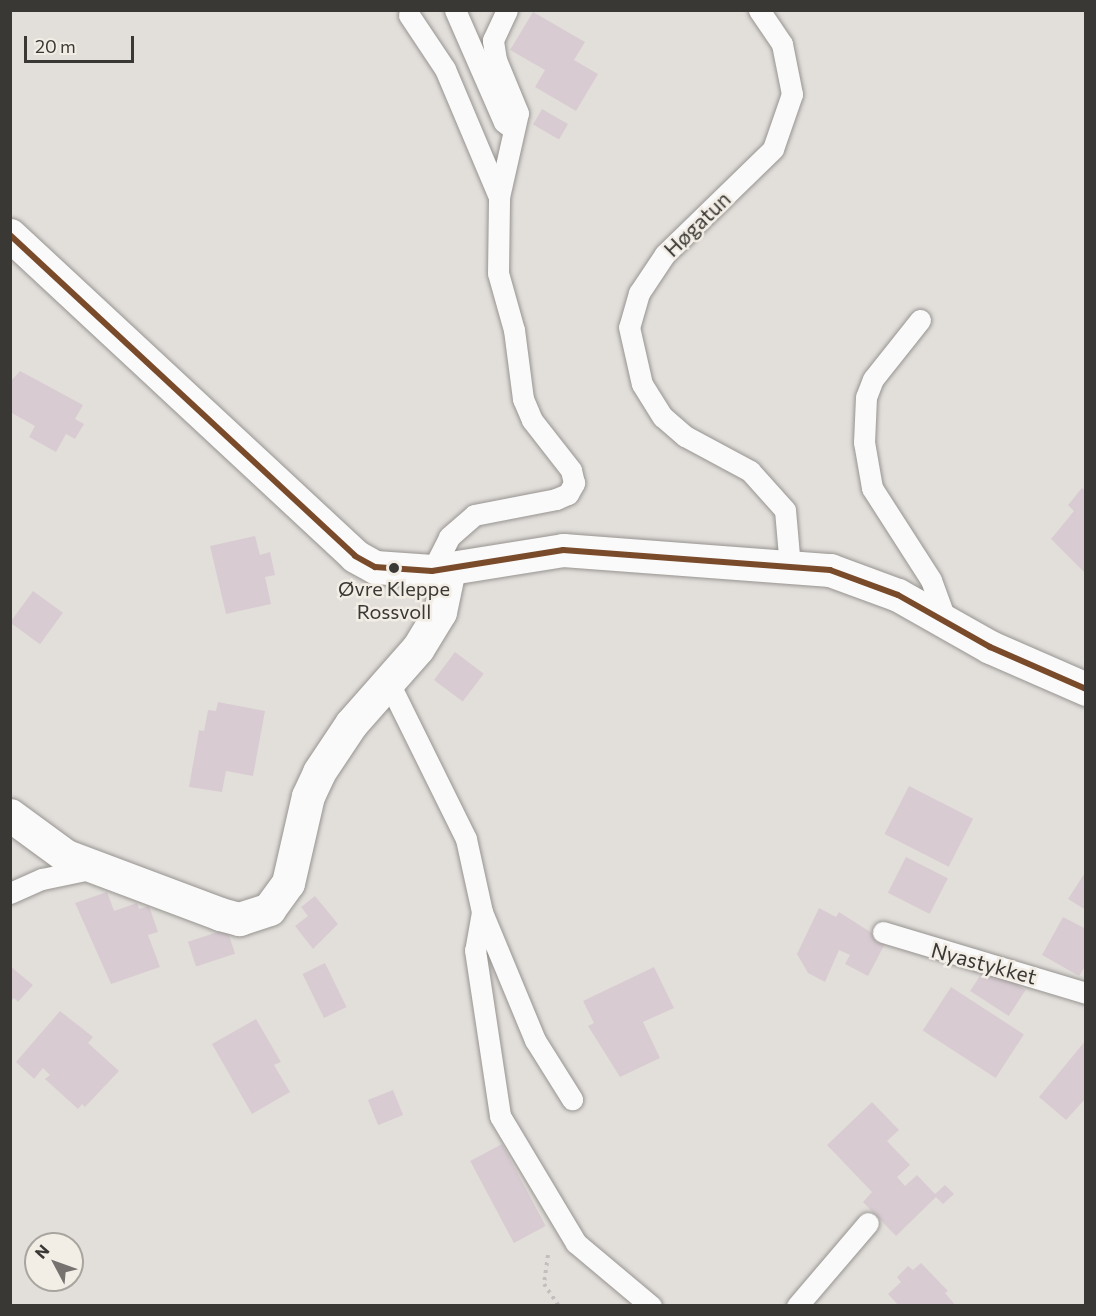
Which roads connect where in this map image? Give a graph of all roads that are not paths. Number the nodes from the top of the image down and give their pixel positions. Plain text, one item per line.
1 (455, 10) edge
2 (507, 10) edge
3 (759, 10) edge
4 (409, 15) dead end
5 (513, 129) junction
6 (499, 196) junction
7 (12, 239) edge
8 (920, 320) dead end
9 (790, 567) junction
10 (440, 570) junction
11 (948, 624) junction
12 (389, 683) junction
13 (1086, 689) edge
14 (10, 815) edge
15 (95, 868) junction
16 (10, 893) edge
17 (482, 912) junction
18 (883, 932) dead end
19 (1086, 993) edge
20 (572, 1099) dead end
21 (868, 1223) dead end
22 (651, 1305) edge
23 (796, 1305) edge

1 - 5 lane
2 - 5 lane
3 - 9 lane, Høgatun
4 - 6 lane
5 - 6 lane
6 - 10 lane
7 - 10 street
8 - 11 lane
9 - 10 street
9 - 11 street
10 - 12 street
11 - 13 street
12 - 15 street
12 - 17 lane
14 - 15 street
15 - 16 lane
17 - 20 lane
17 - 22 lane
18 - 19 lane, Nyastykket
21 - 23 lane

